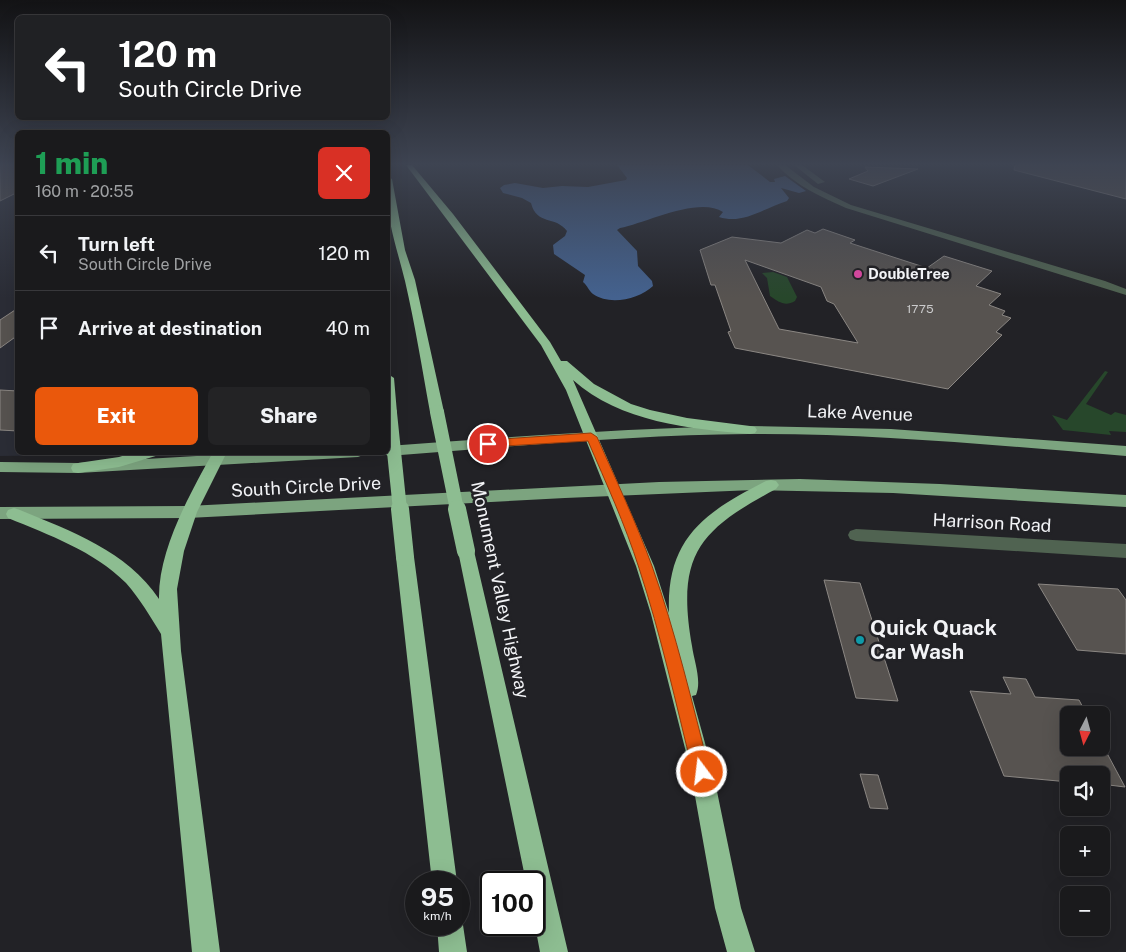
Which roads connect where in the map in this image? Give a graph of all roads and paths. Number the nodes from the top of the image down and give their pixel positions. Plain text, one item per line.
1 (393, 209) edge
2 (445, 209) edge
3 (859, 209) edge
4 (885, 209) edge
5 (1126, 282) edge
6 (1126, 292) edge
7 (555, 357) junction
8 (390, 413) edge
9 (750, 430) junction
10 (591, 437) junction
11 (390, 450) edge
12 (1126, 451) edge
13 (144, 455) edge
14 (253, 455) edge
15 (218, 456) edge
16 (3, 468) edge
17 (78, 468) junction
18 (771, 485) junction
19 (614, 490) junction
20 (1126, 501) edge
21 (189, 512) junction
22 (7, 513) edge
23 (856, 535) dead end
24 (1126, 551) edge
25 (170, 632) junction
26 (702, 772) junction
27 (444, 871) edge
28 (451, 936) edge
29 (206, 952) edge
30 (453, 952) edge
31 (554, 952) edge
32 (741, 952) edge

1 - 31 highway, Monument Valley Highway, bridge
2 - 7 highway
3 - 6 street
4 - 5 street
7 - 9 highway
7 - 10 highway
8 - 27 highway, bridge
9 - 10 main road, Lake Avenue
9 - 12 main road, Lake Avenue
10 - 11 main road, South Circle Drive
10 - 19 highway
13 - 17 highway
14 - 15 main road, South Circle Drive
15 - 17 main road, South Circle Drive
15 - 21 highway
16 - 17 main road, South Circle Drive
18 - 19 main road
18 - 20 main road
18 - 26 highway
19 - 21 main road, South Circle Drive
19 - 26 highway
21 - 22 main road, South Circle Drive
21 - 25 highway
22 - 25 highway
23 - 24 street, Harrison Road
25 - 29 highway
26 - 32 highway
28 - 30 highway

